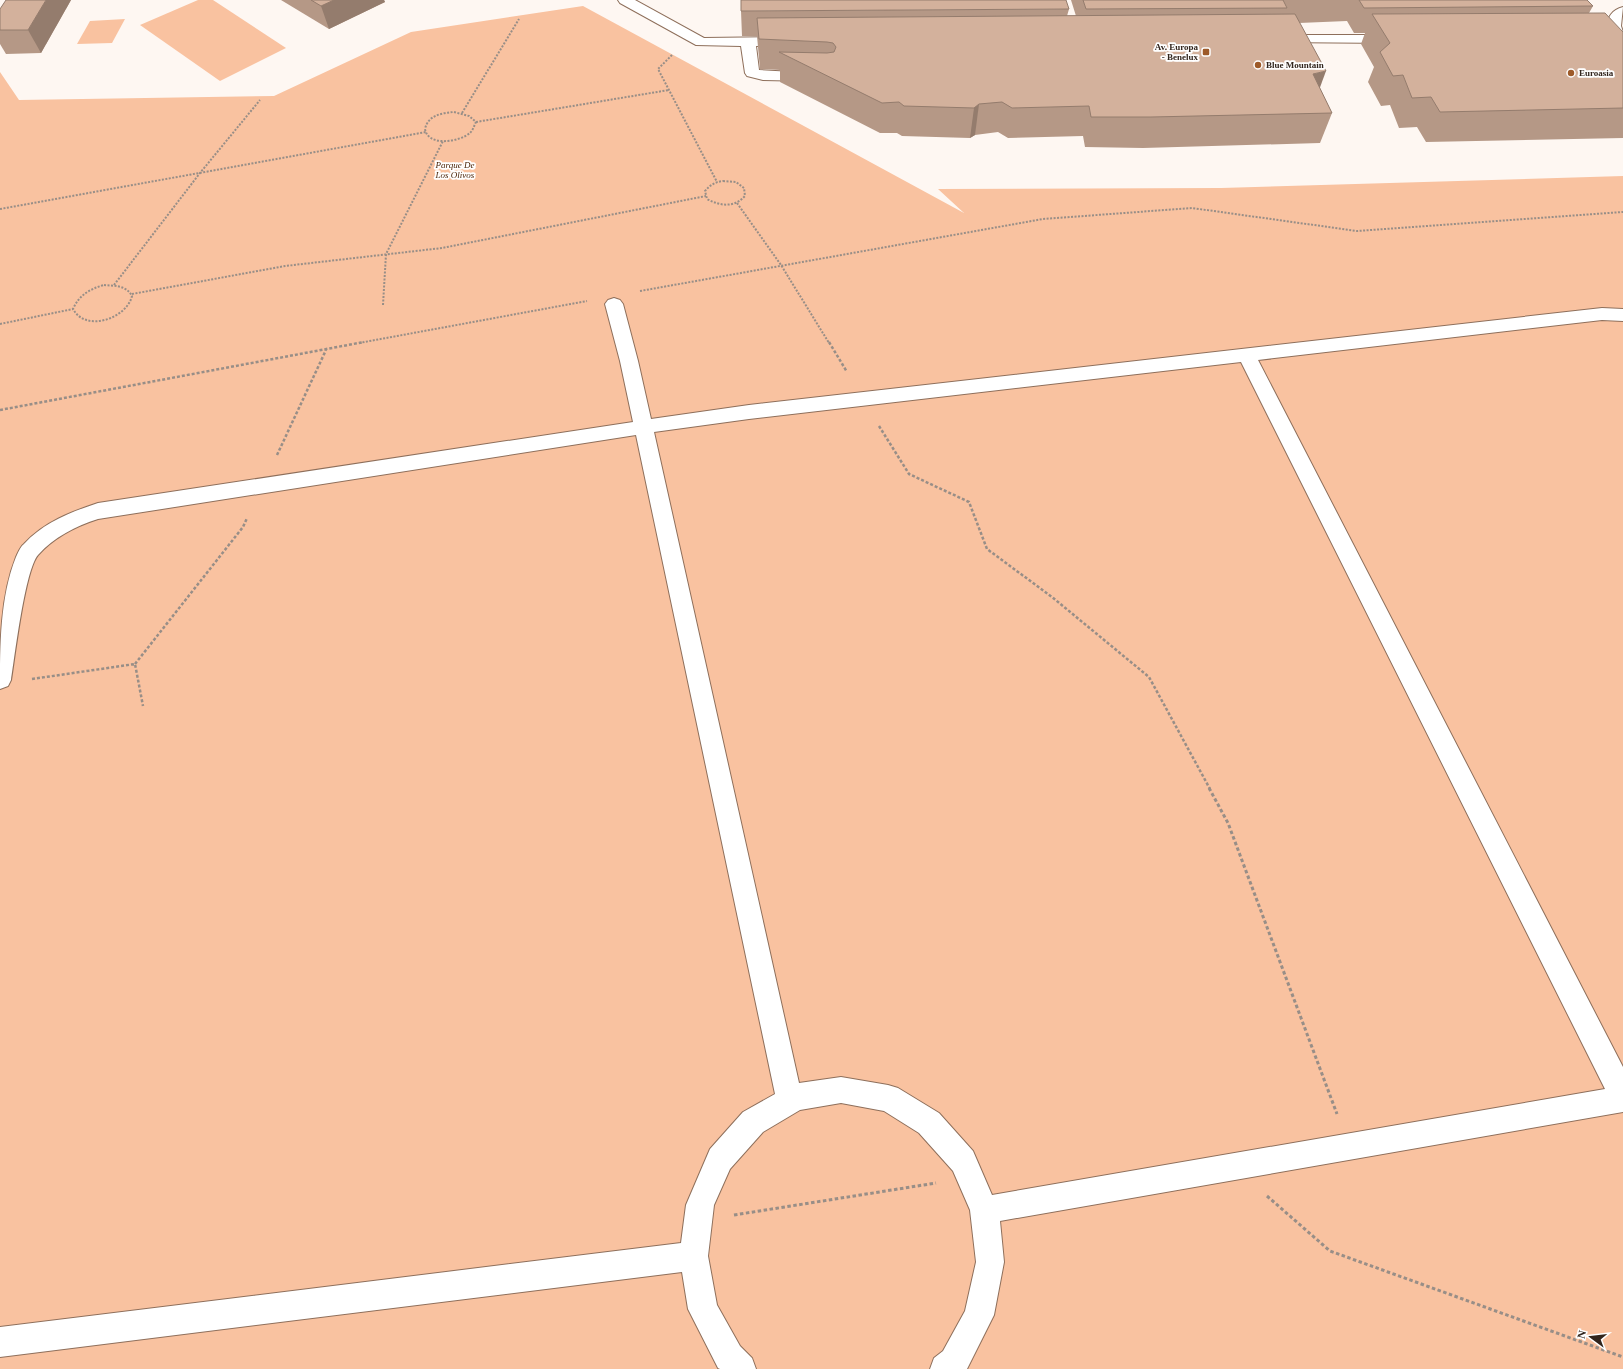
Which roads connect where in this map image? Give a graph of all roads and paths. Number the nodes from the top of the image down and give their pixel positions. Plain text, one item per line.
1 (625, 0) edge
2 (1618, 10) edge
3 (519, 19) dead end
4 (690, 36) junction
5 (1405, 38) edge
6 (1602, 38) edge
7 (1262, 39) edge
8 (1621, 40) edge
9 (804, 41) edge
10 (748, 42) junction
11 (827, 78) edge
12 (669, 90) junction
13 (260, 100) dead end
14 (462, 113) junction
15 (476, 122) junction
16 (426, 132) junction
17 (443, 141) junction
18 (200, 173) junction
19 (718, 182) junction
20 (706, 196) junction
21 (737, 203) junction
22 (0, 209) edge
23 (1623, 212) edge
24 (386, 254) junction
25 (781, 265) junction
26 (114, 285) junction
27 (640, 291) dead end
28 (132, 294) junction
29 (593, 300) dead end
30 (614, 304) dead end
31 (383, 305) dead end
32 (74, 309) junction
33 (1623, 315) edge
34 (0, 324) edge
35 (1246, 354) junction
36 (847, 373) dead end
37 (0, 410) edge
38 (876, 420) dead end
39 (643, 427) junction
40 (32, 679) dead end
41 (0, 680) edge
42 (143, 706) dead end
43 (1623, 1095) edge
44 (1623, 1099) edge
45 (790, 1101) junction
46 (1338, 1119) dead end
47 (940, 1182) dead end
48 (1264, 1194) dead end
49 (984, 1210) junction
50 (726, 1216) dead end
51 (694, 1256) junction
52 (0, 1342) edge
53 (1623, 1357) edge
54 (741, 1369) edge
55 (945, 1369) edge

1 - 4 street
2 - 8 street
3 - 14 path
4 - 10 street
4 - 12 path
5 - 7 street
6 - 8 street
9 - 10 street
10 - 11 street
12 - 15 path
12 - 19 path
13 - 18 path
14 - 15 path
14 - 16 path
15 - 17 path
16 - 17 path
16 - 18 path
17 - 24 path
18 - 22 path
18 - 26 path
19 - 20 path
19 - 21 path
20 - 21 path
20 - 24 path
21 - 25 path
23 - 25 path
24 - 28 path
24 - 31 path
25 - 27 path
25 - 36 path
26 - 28 path
26 - 32 path
28 - 32 path
29 - 37 path
30 - 39 street
32 - 34 path
33 - 35 street
35 - 39 street
35 - 43 street
38 - 46 path
39 - 41 street
39 - 45 street
40 - 42 path
44 - 49 street
45 - 49 street
45 - 51 street
47 - 50 path
48 - 53 path
49 - 55 street
51 - 52 street
51 - 54 street

